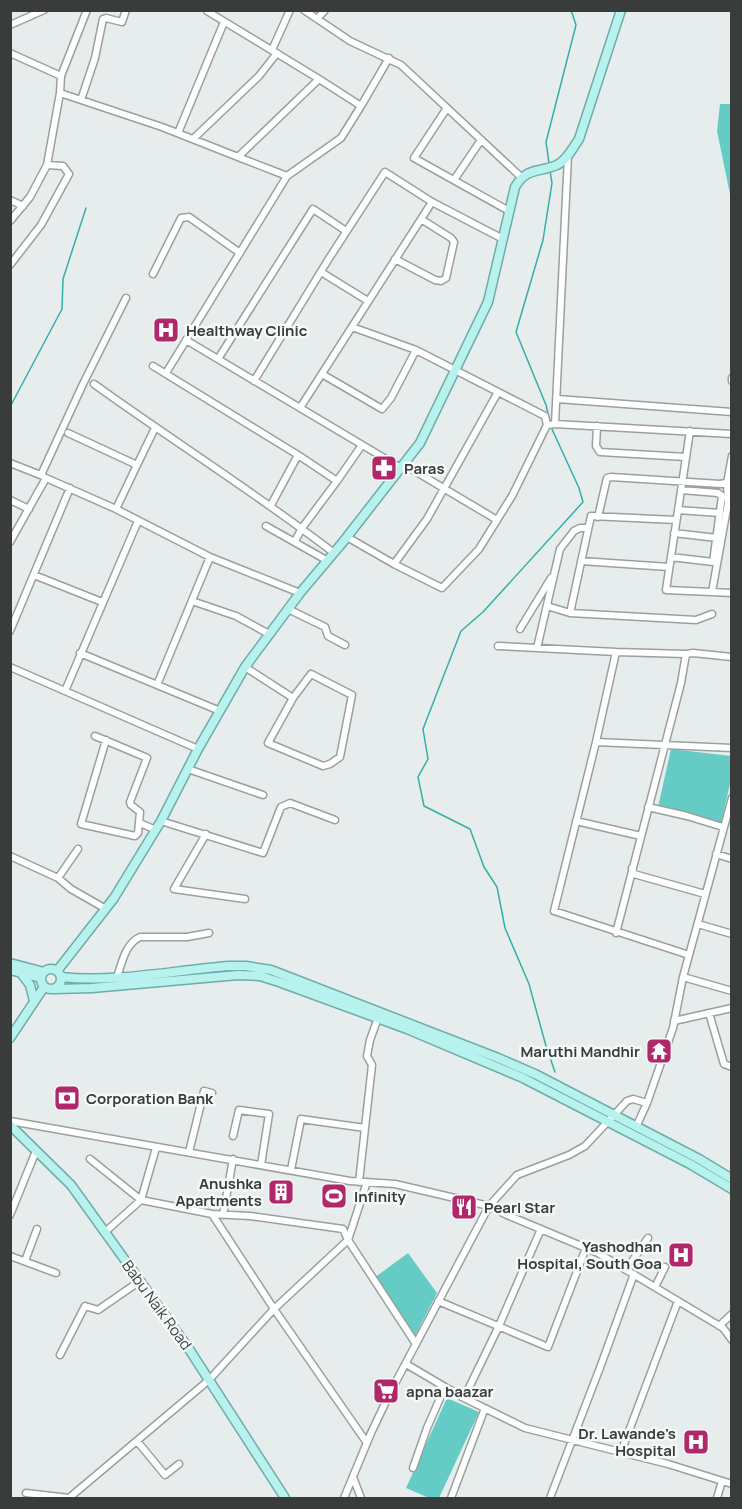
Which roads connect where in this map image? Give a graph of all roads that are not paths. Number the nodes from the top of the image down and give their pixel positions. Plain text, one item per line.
1 (44, 10) edge
2 (87, 10) edge
3 (126, 10) edge
4 (222, 10) edge
5 (290, 10) edge
6 (304, 10) edge
7 (325, 10) edge
8 (621, 10) edge
9 (207, 12) edge
10 (316, 19) junction
11 (221, 20) junction
12 (10, 25) edge
13 (274, 52) junction
14 (10, 53) edge
15 (389, 58) junction
16 (61, 76) junction
17 (319, 79) junction
18 (60, 93) junction
19 (81, 100) junction
20 (362, 106) junction
21 (447, 108) junction
22 (178, 133) junction
23 (193, 139) junction
24 (481, 140) junction
25 (568, 155) junction
26 (238, 157) junction
27 (47, 165) junction
28 (287, 176) junction
29 (521, 177) junction
30 (454, 180) junction
31 (10, 200) edge
32 (432, 202) junction
33 (23, 206) junction
34 (509, 210) junction
35 (421, 219) junction
36 (10, 221) edge
37 (346, 231) junction
38 (503, 239) junction
39 (240, 253) junction
40 (395, 259) junction
41 (10, 266) edge
42 (321, 272) junction
43 (153, 274) dead end
44 (126, 298) dead end
45 (368, 301) junction
46 (352, 327) junction
47 (186, 340) junction
48 (416, 350) junction
49 (218, 359) junction
50 (153, 366) dead end
51 (456, 370) junction
52 (166, 373) junction
53 (322, 374) junction
54 (254, 381) junction
55 (94, 384) dead end
56 (498, 392) junction
57 (557, 399) junction
58 (300, 408) junction
59 (732, 412) edge
60 (555, 424) junction
61 (547, 425) junction
62 (597, 426) junction
63 (155, 428) junction
64 (690, 431) junction
65 (68, 433) dead end
66 (732, 434) edge
67 (363, 445) junction
68 (298, 455) junction
69 (732, 456) edge
70 (686, 457) junction
71 (10, 463) edge
72 (137, 465) junction
73 (402, 466) junction
74 (43, 476) junction
75 (337, 481) junction
76 (682, 482) junction
77 (729, 483) edge
78 (444, 488) junction
79 (70, 489) junction
80 (681, 490) junction
81 (10, 500) edge
82 (272, 505) junction
83 (29, 509) junction
84 (116, 509) junction
85 (678, 510) junction
86 (720, 513) junction
87 (598, 517) junction
88 (497, 520) junction
89 (676, 520) junction
90 (138, 521) junction
91 (728, 524) edge
92 (266, 526) dead end
93 (302, 528) junction
94 (588, 528) junction
95 (674, 534) junction
96 (347, 537) junction
97 (717, 538) junction
98 (295, 541) junction
99 (10, 542) edge
100 (334, 552) junction
101 (210, 557) junction
102 (671, 557) junction
103 (327, 561) junction
104 (581, 561) junction
105 (394, 564) junction
106 (669, 567) junction
107 (554, 572) junction
108 (34, 576) junction
109 (712, 592) junction
110 (300, 593) junction
111 (732, 593) edge
112 (192, 601) junction
113 (102, 602) junction
114 (547, 606) junction
115 (288, 609) junction
116 (570, 614) junction
117 (712, 614) dead end
118 (520, 629) dead end
119 (10, 631) edge
120 (269, 634) junction
121 (345, 645) dead end
122 (498, 646) dead end
123 (537, 648) junction
124 (616, 652) junction
125 (80, 653) junction
126 (686, 654) junction
127 (732, 657) edge
128 (10, 667) edge
129 (245, 667) junction
130 (157, 685) junction
131 (65, 691) junction
132 (292, 698) junction
133 (220, 711) junction
134 (95, 735) dead end
135 (106, 740) junction
136 (596, 742) junction
137 (664, 745) junction
138 (732, 748) edge
139 (198, 749) junction
140 (188, 769) junction
141 (263, 795) dead end
142 (732, 798) edge
143 (648, 807) junction
144 (335, 820) dead end
145 (161, 821) junction
146 (576, 821) junction
147 (140, 823) junction
148 (723, 827) junction
149 (156, 830) junction
150 (206, 834) junction
151 (641, 836) junction
152 (78, 849) dead end
153 (716, 854) junction
154 (10, 856) edge
155 (732, 859) edge
156 (632, 868) junction
157 (58, 878) junction
158 (705, 894) junction
159 (244, 899) dead end
160 (106, 909) junction
161 (698, 924) junction
162 (209, 933) dead end
163 (616, 933) junction
164 (732, 934) edge
165 (689, 955) junction
166 (10, 963) edge
167 (10, 970) edge
168 (21, 973) junction
169 (59, 974) junction
170 (117, 977) junction
171 (682, 977) junction
172 (43, 979) junction
173 (55, 989) junction
174 (732, 991) edge
175 (34, 1002) junction
176 (732, 1008) edge
177 (709, 1013) junction
178 (378, 1018) junction
179 (674, 1021) junction
180 (10, 1038) edge
181 (732, 1066) edge
182 (212, 1092) dead end
183 (647, 1103) junction
184 (611, 1118) junction
185 (10, 1123) edge
186 (636, 1127) junction
187 (365, 1128) junction
188 (233, 1136) dead end
189 (156, 1148) junction
190 (36, 1151) junction
191 (189, 1152) junction
192 (90, 1159) dead end
193 (233, 1159) junction
194 (261, 1165) junction
195 (291, 1170) junction
196 (732, 1179) edge
197 (363, 1182) junction
198 (732, 1189) edge
199 (141, 1200) junction
200 (489, 1206) junction
201 (212, 1214) junction
202 (10, 1215) edge
203 (223, 1215) junction
204 (37, 1229) dead end
205 (541, 1229) junction
206 (105, 1232) junction
207 (648, 1238) dead end
208 (348, 1240) junction
209 (586, 1248) junction
210 (10, 1256) edge
211 (25, 1261) junction
212 (665, 1267) dead end
213 (626, 1270) junction
214 (56, 1273) dead end
215 (634, 1274) junction
216 (140, 1281) junction
217 (655, 1287) junction
218 (438, 1301) junction
219 (678, 1301) junction
220 (274, 1309) junction
221 (732, 1314) edge
222 (719, 1326) junction
223 (498, 1328) junction
224 (732, 1340) edge
225 (416, 1344) junction
226 (60, 1355) dead end
227 (406, 1364) junction
228 (209, 1380) junction
229 (445, 1387) junction
230 (464, 1398) junction
231 (485, 1408) junction
232 (573, 1440) junction
233 (137, 1441) junction
234 (367, 1443) junction
235 (621, 1452) junction
236 (179, 1464) dead end
237 (413, 1468) dead end
238 (353, 1477) junction
239 (722, 1481) junction
240 (732, 1484) edge
241 (26, 1493) dead end
242 (69, 1498) edge
243 (285, 1498) edge
244 (344, 1498) edge
245 (361, 1498) edge
246 (451, 1498) edge
247 (550, 1498) edge
248 (717, 1498) edge

1 - 12 street
2 - 16 street
3 - 19 street
4 - 11 street
5 - 13 street
6 - 10 street
7 - 10 street
8 - 25 main road
9 - 11 street
10 - 15 street
11 - 13 street
11 - 22 street
13 - 17 street
13 - 23 street
14 - 16 street
15 - 20 street
15 - 21 street
16 - 18 street
17 - 20 street
17 - 26 street
18 - 19 street
18 - 27 street
19 - 22 street
20 - 28 street
21 - 24 street
21 - 30 street
22 - 23 street
23 - 26 street
24 - 29 street
24 - 30 street
25 - 29 main road
25 - 57 street
26 - 28 street
27 - 33 street
27 - 41 street
28 - 39 street
29 - 34 main road
30 - 34 street
31 - 33 street
32 - 35 street
32 - 37 street
32 - 38 street
33 - 36 street
34 - 38 main road
35 - 40 street
35 - 40 street
37 - 42 street
37 - 49 street
38 - 51 main road
39 - 43 street
39 - 47 street
40 - 45 street
42 - 45 street
42 - 54 street
44 - 74 street
45 - 46 street
46 - 48 street
46 - 53 street
47 - 49 street
47 - 52 street
48 - 51 street
48 - 53 street
49 - 54 street
50 - 52 street
51 - 56 street
51 - 73 main road
52 - 68 street
53 - 58 street
54 - 58 street
55 - 63 street
56 - 61 street
56 - 78 street
57 - 59 street
57 - 60 street
58 - 67 street
60 - 61 street
60 - 62 street
61 - 88 street
62 - 64 street
62 - 70 street
63 - 72 street
63 - 82 street
64 - 66 street
64 - 70 street
65 - 72 street
67 - 73 street
67 - 75 street
68 - 75 street
68 - 82 street
69 - 77 street
70 - 76 street
71 - 74 street
72 - 84 street
73 - 78 street
73 - 96 main road
74 - 79 street
74 - 83 street
75 - 93 street
76 - 77 street
76 - 80 street
76 - 87 street
77 - 91 street
78 - 88 street
78 - 105 street
79 - 84 street
79 - 108 street
80 - 85 street
80 - 86 street
81 - 83 street
82 - 93 street
83 - 99 street
84 - 90 street
85 - 86 street
85 - 89 street
86 - 97 street
87 - 89 street
87 - 94 street
88 - 105 street
89 - 95 street
90 - 101 street
90 - 113 street
91 - 109 street
92 - 98 street
93 - 98 street
93 - 100 street
94 - 104 street
94 - 107 street
95 - 97 street
95 - 102 street
96 - 100 main road
96 - 105 street
97 - 102 street
98 - 103 street
100 - 103 main road
101 - 110 street
101 - 112 street
102 - 106 street
103 - 110 main road
104 - 106 street
104 - 116 street
106 - 109 street
107 - 114 street
107 - 118 street
108 - 113 street
108 - 119 street
109 - 111 street
110 - 115 main road
112 - 120 street
112 - 130 street
113 - 125 street
114 - 116 street
114 - 123 street
115 - 120 main road
115 - 121 street
116 - 117 street
120 - 129 main road
122 - 123 street
123 - 124 street
124 - 126 street
124 - 136 street
125 - 130 street
125 - 131 street
126 - 127 street
126 - 137 street
128 - 131 street
129 - 132 street
129 - 133 main road
130 - 133 street
131 - 139 street
132 - 132 street
133 - 139 main road
134 - 135 street
135 - 147 street
135 - 147 street
136 - 137 street
136 - 146 street
137 - 138 street
137 - 143 street
139 - 140 main road
140 - 141 street
140 - 145 main road
142 - 148 street
143 - 148 street
143 - 151 street
144 - 150 street
145 - 149 main road
145 - 150 street
146 - 151 street
146 - 163 street
147 - 149 street
148 - 153 street
149 - 160 main road
150 - 159 street
151 - 156 street
152 - 157 street
153 - 155 street
153 - 158 street
154 - 157 street
156 - 158 street
156 - 163 street
157 - 160 street
158 - 161 street
160 - 169 main road
161 - 164 street
161 - 165 street
162 - 170 street
163 - 165 street
165 - 171 street
166 - 172 main road
167 - 168 main road
168 - 172 main road
168 - 175 main road
169 - 170 main road
169 - 172 main road
169 - 173 main road
170 - 184 main road
171 - 174 street
171 - 179 street
172 - 173 main road
172 - 175 main road
173 - 178 main road
175 - 180 main road
176 - 177 street
177 - 179 street
177 - 181 street
178 - 184 main road
178 - 187 street
179 - 183 street
182 - 191 street
183 - 184 street
183 - 186 street
184 - 186 main road
184 - 198 main road
184 - 200 street
185 - 189 street
185 - 190 main road, Babu Naik Road
186 - 196 main road
187 - 195 street
187 - 197 street
188 - 194 street
189 - 191 street
189 - 199 street
190 - 202 street
190 - 206 main road, Babu Naik Road
191 - 193 street
192 - 199 street
193 - 194 street
193 - 203 street
194 - 195 street
195 - 197 street
197 - 200 street
197 - 208 street
199 - 201 street
199 - 206 street
200 - 205 street
200 - 218 street
201 - 203 street
201 - 220 street
203 - 208 street
204 - 211 street
205 - 209 street
205 - 223 street
206 - 216 main road, Babu Naik Road
207 - 213 street
208 - 220 street
208 - 225 street
209 - 213 street
209 - 223 street
210 - 211 street
211 - 214 street
212 - 217 street
213 - 215 street
215 - 217 street
215 - 232 street
216 - 226 street
216 - 228 main road, Babu Naik Road
217 - 219 street
218 - 223 street
218 - 225 street
219 - 222 street
219 - 235 street
220 - 228 street
220 - 234 street
221 - 222 street
222 - 224 street
223 - 230 street
225 - 227 street
227 - 229 street
227 - 234 street
228 - 233 street
228 - 243 main road, Babu Naik Road
229 - 230 street
229 - 237 street
230 - 231 street
231 - 232 street
231 - 246 street
232 - 235 street
232 - 247 street
233 - 236 street
233 - 242 street
234 - 238 street
235 - 239 street
238 - 244 street
238 - 245 street
239 - 240 street
239 - 248 street
241 - 242 street

